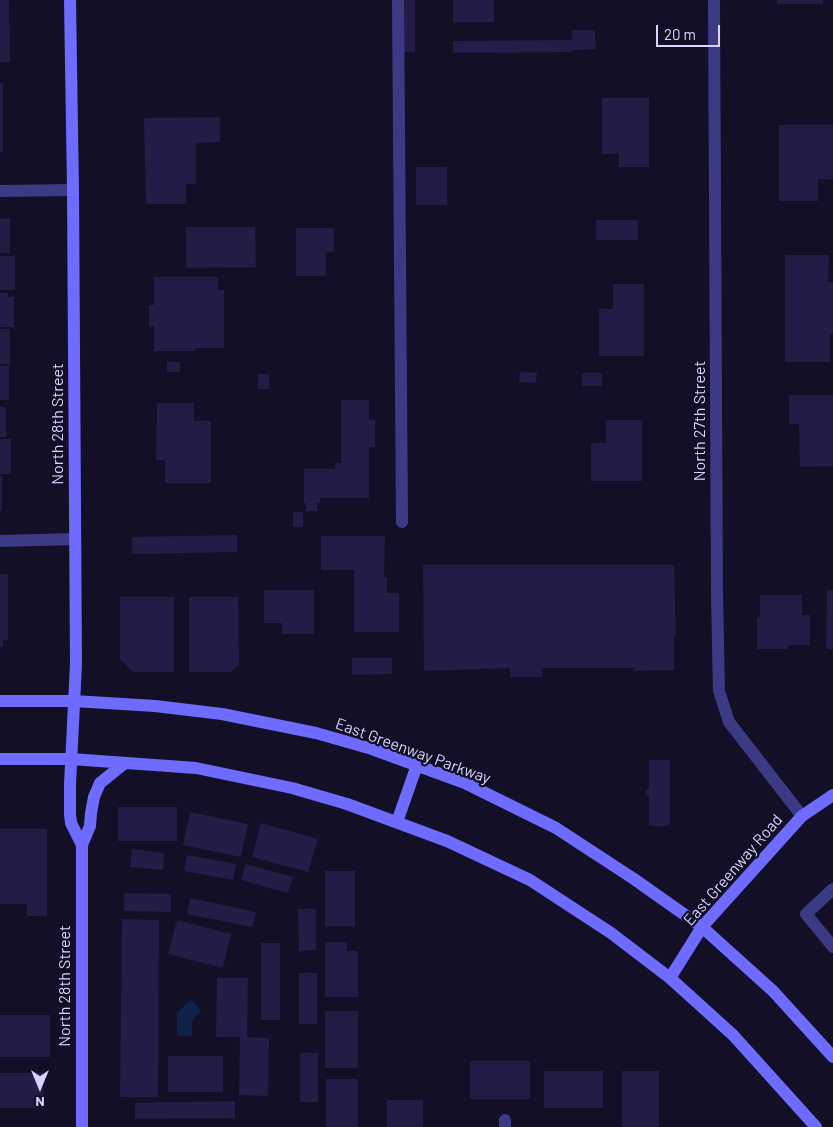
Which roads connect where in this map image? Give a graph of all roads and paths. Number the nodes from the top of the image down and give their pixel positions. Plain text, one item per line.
1 (70, 0) edge
2 (398, 0) edge
3 (714, 0) edge
4 (73, 190) junction
5 (0, 191) edge
6 (402, 522) dead end
7 (75, 539) junction
8 (0, 541) edge
9 (74, 700) junction
10 (0, 701) edge
11 (0, 759) edge
12 (71, 759) junction
13 (125, 763) junction
14 (416, 766) junction
15 (833, 795) edge
16 (802, 816) junction
17 (397, 822) junction
18 (82, 845) junction
19 (833, 889) edge
20 (702, 927) junction
21 (833, 947) edge
22 (670, 978) junction
23 (833, 1057) edge
24 (82, 1127) edge
25 (816, 1127) edge

1 - 4 main road, North 28th Street
2 - 6 street
3 - 16 street, North 27th Street
4 - 5 street
4 - 7 main road, North 28th Street
7 - 8 street
7 - 9 main road, North 28th Street
9 - 10 main road
9 - 12 main road, North 28th Street
9 - 14 main road, East Greenway Parkway
11 - 12 main road
12 - 13 main road
12 - 18 main road, North 28th Street
13 - 17 main road
13 - 18 main road, North 28th Street
14 - 17 main road
14 - 20 main road, East Greenway Parkway
15 - 16 main road, East Greenway Road
16 - 20 main road, East Greenway Road
17 - 22 main road
18 - 24 main road, North 28th Street
19 - 21 street
20 - 22 main road, East Greenway Road
20 - 23 main road, East Greenway Parkway
22 - 25 main road

